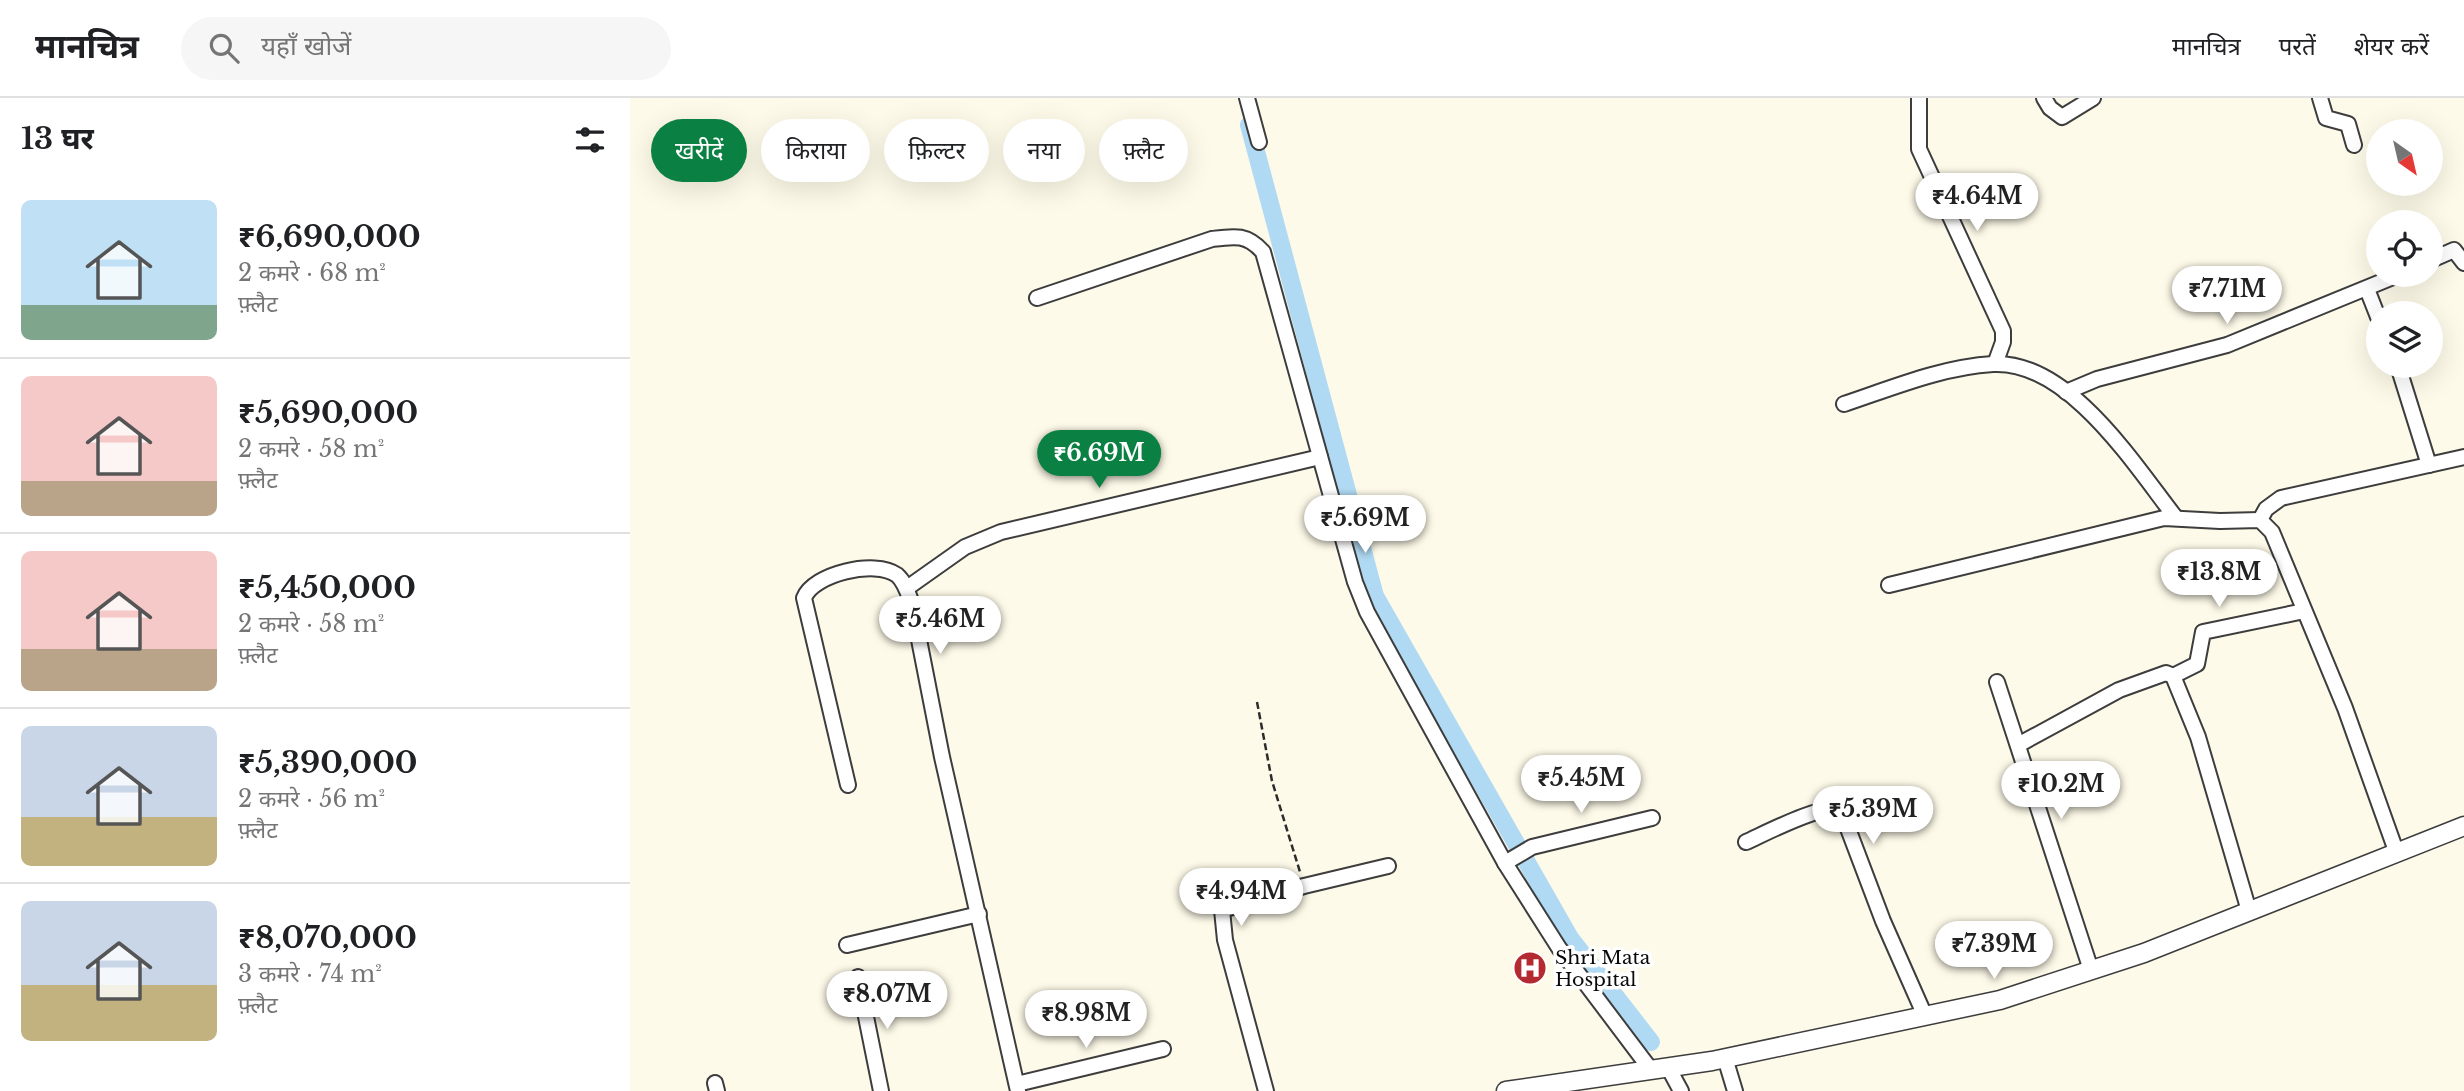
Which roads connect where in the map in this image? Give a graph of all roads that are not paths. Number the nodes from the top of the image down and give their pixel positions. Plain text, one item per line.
1 (1247, 98) edge
2 (1919, 98) edge
3 (2045, 98) edge
4 (2093, 98) edge
5 (2320, 98) edge
6 (1259, 142) dead end
7 (2354, 145) dead end
8 (2443, 255) edge
9 (2464, 263) edge
10 (2371, 287) edge
11 (2367, 289) junction
12 (1037, 298) dead end
13 (2372, 301) edge
14 (1995, 364) junction
15 (2402, 378) edge
16 (2066, 391) junction
17 (1844, 404) dead end
18 (1320, 457) junction
19 (2464, 457) edge
20 (2429, 465) junction
21 (2176, 518) junction
22 (2260, 520) junction
23 (1889, 585) dead end
24 (907, 588) junction
25 (2304, 611) junction
26 (2173, 676) junction
27 (1997, 682) dead end
28 (2018, 745) junction
29 (848, 785) dead end
30 (1652, 818) dead end
31 (2464, 826) edge
32 (1746, 842) dead end
33 (2396, 851) junction
34 (1507, 862) junction
35 (1388, 866) dead end
36 (2249, 911) junction
37 (979, 914) junction
38 (847, 945) dead end
39 (2091, 970) junction
40 (858, 977) dead end
41 (1925, 1016) junction
42 (1163, 1049) dead end
43 (1725, 1058) junction
44 (1660, 1069) junction
45 (1017, 1088) edge
46 (881, 1091) edge
47 (1266, 1091) edge
48 (1506, 1091) edge
49 (1681, 1091) edge
50 (1735, 1091) edge

1 - 6 street
2 - 14 street
3 - 4 street
5 - 7 street
8 - 9 street
10 - 11 street
11 - 13 street
11 - 16 street
12 - 18 street
14 - 16 street
14 - 17 street
15 - 20 street
16 - 21 street
18 - 24 street
18 - 34 street
19 - 20 street
20 - 22 street
21 - 22 street
21 - 23 street
22 - 25 street
24 - 29 street
24 - 37 street
25 - 26 street
25 - 33 street
26 - 28 street
26 - 36 street
27 - 28 street
28 - 39 street
30 - 34 street
31 - 33 street
32 - 41 street
33 - 36 street
34 - 44 street
35 - 47 street
36 - 39 street
37 - 38 street
37 - 45 street
39 - 41 street
40 - 46 street
41 - 43 street
42 - 45 street
43 - 44 street
43 - 50 street
44 - 48 street
44 - 49 street

